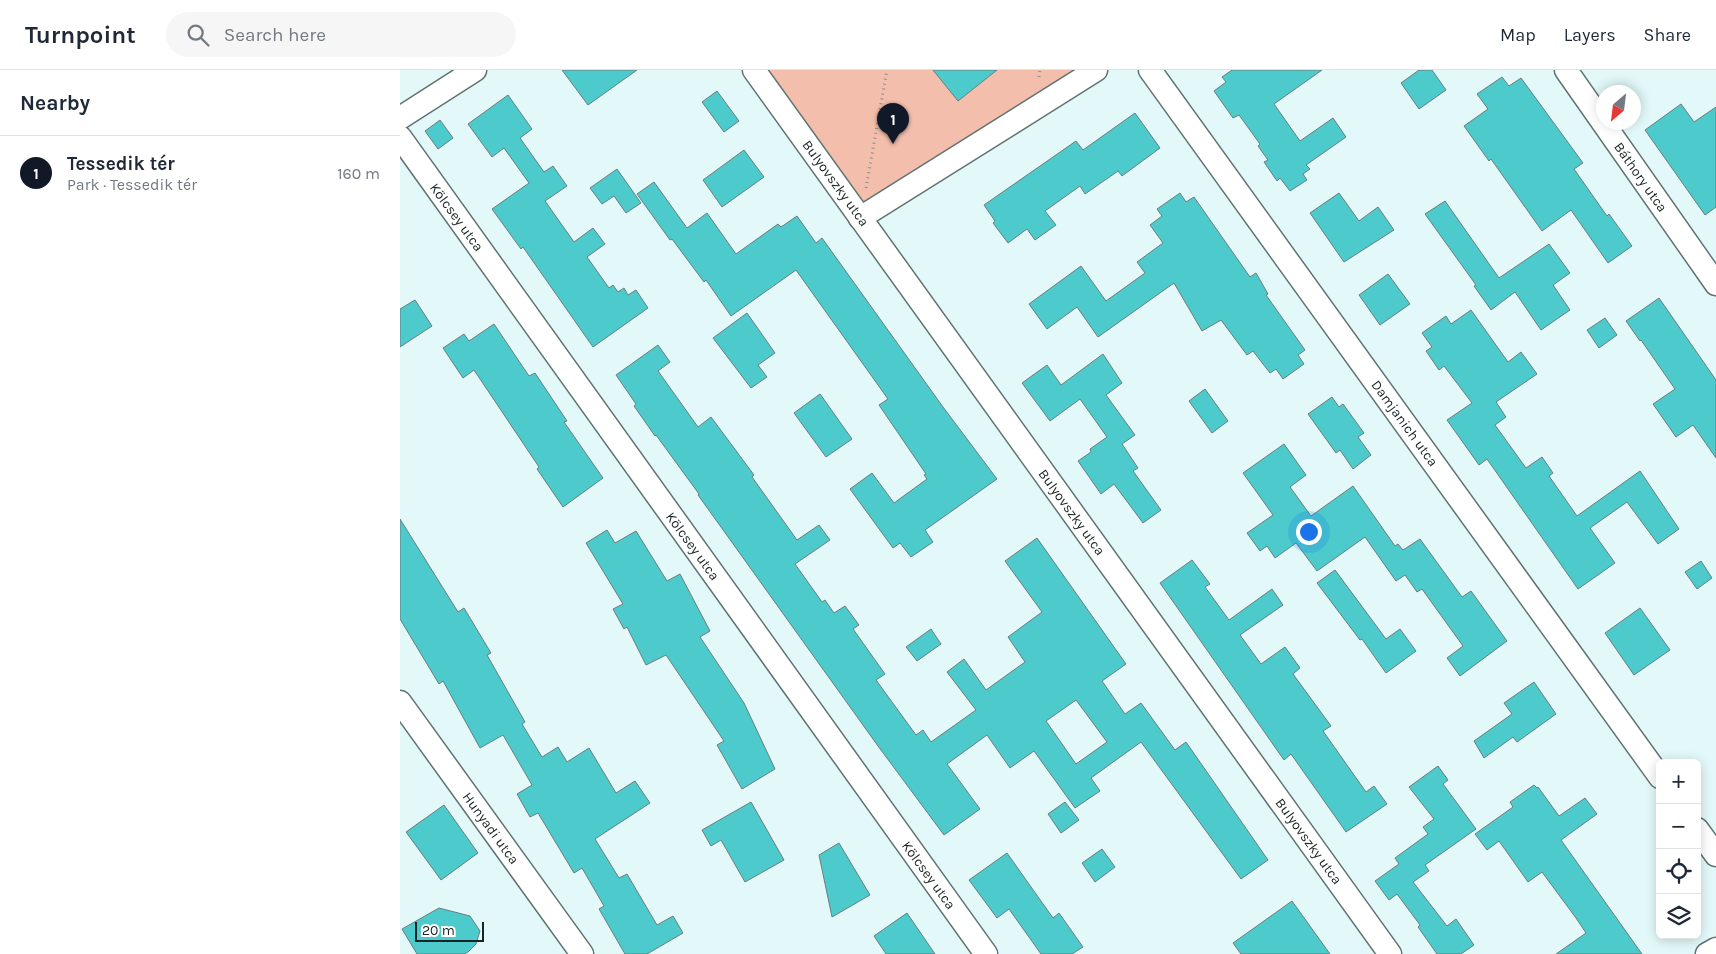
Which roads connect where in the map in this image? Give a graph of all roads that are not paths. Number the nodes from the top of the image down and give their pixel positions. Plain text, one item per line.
1 (476, 70) edge
2 (754, 70) edge
3 (1096, 70) edge
4 (1150, 70) edge
5 (1566, 70) edge
6 (400, 118) edge
7 (400, 137) edge
8 (860, 218) junction
9 (1716, 284) edge
10 (400, 702) edge
11 (1656, 771) edge
12 (1701, 834) edge
13 (1716, 855) edge
14 (1716, 949) edge
15 (582, 954) edge
16 (986, 954) edge
17 (1390, 954) edge
18 (1707, 954) edge

1 - 6 street
2 - 8 street, Bulyovszky utca
3 - 8 street
4 - 11 street, Damjanich utca
5 - 9 street, Báthory utca
7 - 16 street, Kölcsey utca
8 - 17 street, Bulyovszky utca
10 - 15 street, Hunyadi utca
12 - 13 street
14 - 18 street

